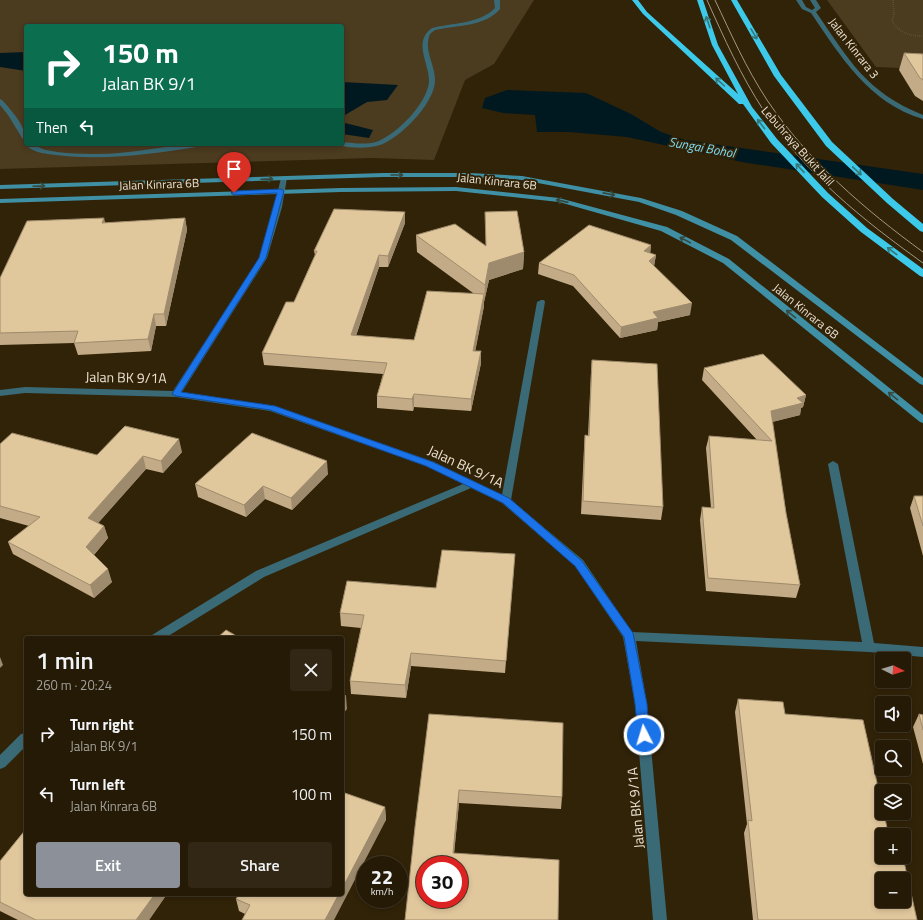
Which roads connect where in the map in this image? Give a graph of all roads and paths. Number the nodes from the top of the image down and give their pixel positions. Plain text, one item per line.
1 (497, 0) edge
2 (636, 0) edge
3 (700, 0) edge
4 (734, 0) edge
5 (799, 0) edge
6 (813, 0) edge
7 (893, 0) edge
8 (813, 12) junction
9 (923, 36) edge
10 (0, 101) edge
11 (749, 108) junction
12 (923, 116) edge
13 (24, 137) edge
14 (344, 144) edge
15 (31, 146) edge
16 (189, 146) edge
17 (284, 178) junction
18 (0, 187) edge
19 (281, 191) junction
20 (0, 201) edge
21 (923, 229) edge
22 (923, 274) edge
23 (540, 302) dead end
24 (923, 382) edge
25 (0, 393) edge
26 (176, 394) junction
27 (923, 420) edge
28 (833, 464) dead end
29 (472, 484) junction
30 (506, 501) junction
31 (159, 636) edge
32 (629, 636) junction
33 (869, 647) junction
34 (923, 652) edge
35 (24, 740) edge
36 (0, 763) edge
37 (660, 920) edge

1 - 14 street
11 -> 2 highway
11 -> 3 highway, Lebuhraya Bukit Jalil
4 -> 21 highway, Lebuhraya Bukit Jalil
5 - 8 street, Jalan Kinrara 3
6 - 8 street, Jalan Kinrara 3
7 - 9 path
8 - 12 street, Jalan Kinrara 3
10 - 13 street
22 -> 11 highway, Lebuhraya Bukit Jalil
15 - 16 street
18 -> 17 street, Jalan Kinrara 6B
17 - 19 street
17 -> 24 street, Jalan Kinrara 6B
19 - 20 street, Jalan Kinrara 6B
19 - 26 street
27 -> 19 street, Jalan Kinrara 6B
23 - 30 street
25 - 26 street, Jalan BK 9/1A
26 - 29 street, Jalan BK 9/1A
28 - 33 street
29 - 30 street, Jalan BK 9/1A
29 - 31 street
30 - 32 street, Jalan BK 9/1A
32 - 33 street
32 - 37 street, Jalan BK 9/1A
33 - 34 street
35 - 36 street

